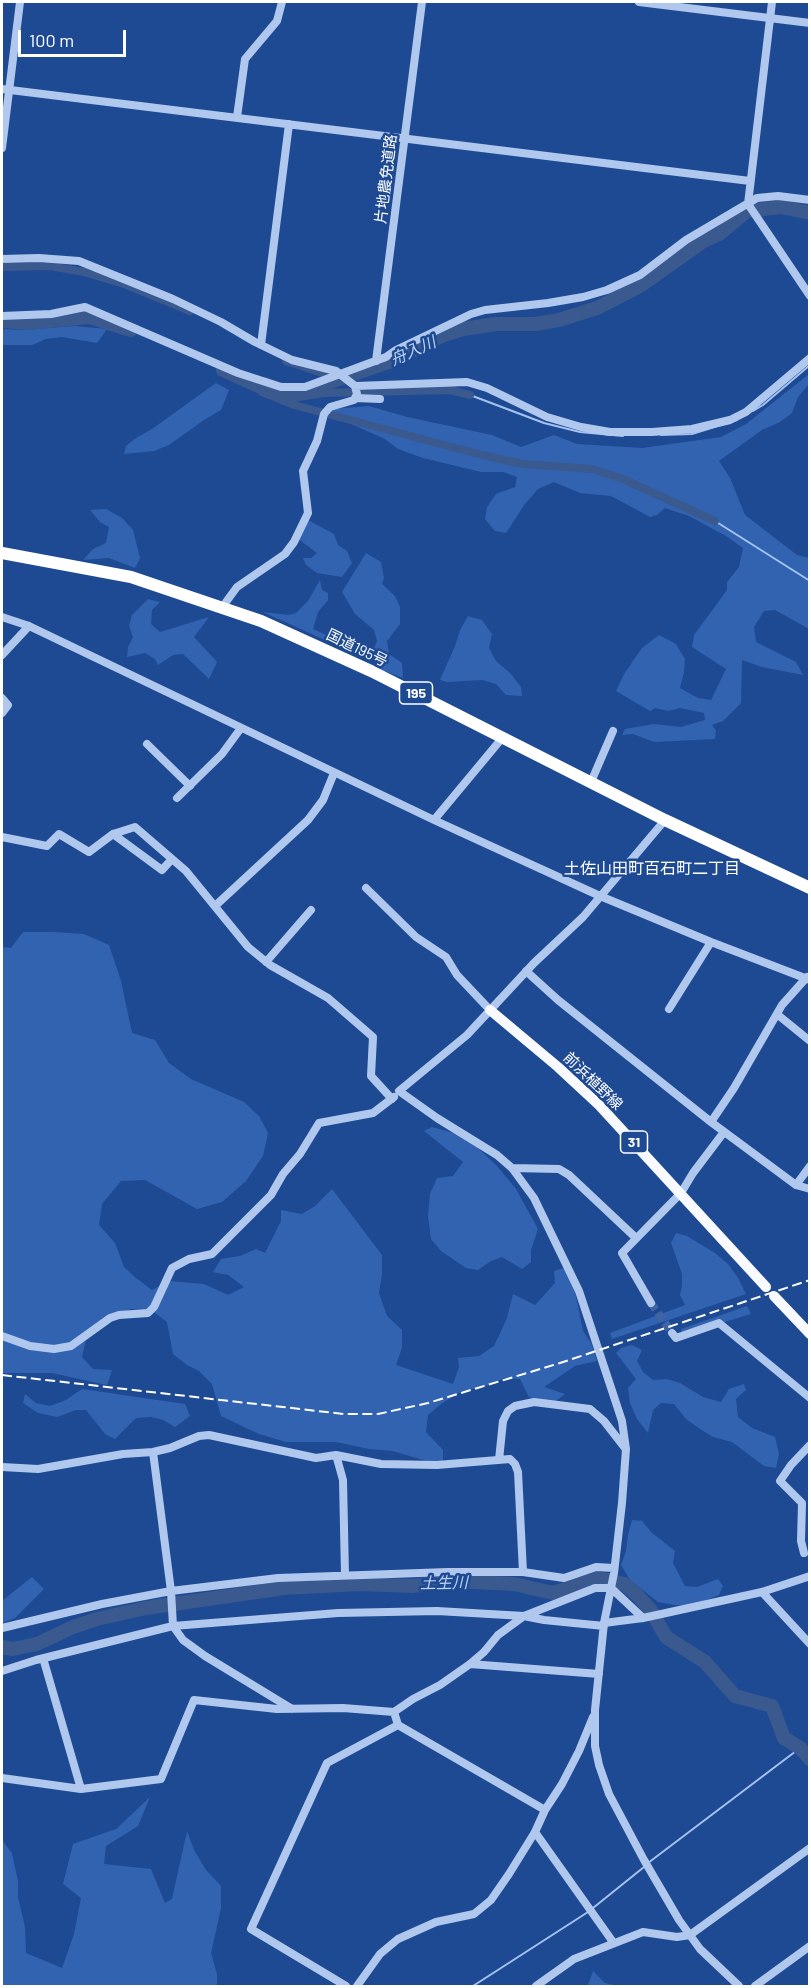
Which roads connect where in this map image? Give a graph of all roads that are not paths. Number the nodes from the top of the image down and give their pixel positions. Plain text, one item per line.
1 (20, 2) edge
2 (282, 2) edge
3 (422, 2) edge
4 (639, 2) edge
5 (772, 2) edge
6 (770, 18) junction
7 (810, 22) edge
8 (5, 90) edge
9 (237, 117) junction
10 (289, 124) junction
11 (405, 138) junction
12 (2, 148) edge
13 (750, 181) junction
14 (810, 200) edge
15 (748, 204) junction
16 (2, 259) edge
17 (810, 296) edge
18 (2, 316) edge
19 (261, 345) junction
20 (810, 358) edge
21 (376, 361) junction
22 (344, 376) junction
23 (356, 391) junction
24 (380, 399) dead end
25 (2, 554) edge
26 (224, 609) junction
27 (2, 617) edge
28 (29, 626) junction
29 (2, 655) edge
30 (2, 698) edge
31 (2, 713) edge
32 (241, 728) junction
33 (613, 731) dead end
34 (503, 737) junction
35 (147, 744) dead end
36 (334, 773) junction
37 (591, 782) junction
38 (190, 786) junction
39 (177, 798) dead end
40 (434, 820) junction
41 (665, 820) junction
42 (113, 834) junction
43 (2, 837) edge
44 (172, 859) junction
45 (366, 888) dead end
46 (810, 888) edge
47 (600, 896) junction
48 (215, 906) junction
49 (311, 910) dead end
50 (711, 942) junction
51 (266, 962) junction
52 (526, 971) junction
53 (808, 978) edge
54 (490, 1010) junction
55 (669, 1010) dead end
56 (778, 1015) junction
57 (810, 1041) edge
58 (399, 1091) junction
59 (392, 1099) junction
60 (711, 1122) junction
61 (724, 1132) junction
62 (810, 1166) edge
63 (512, 1168) junction
64 (796, 1185) junction
65 (810, 1189) edge
66 (681, 1192) junction
67 (636, 1238) junction
68 (766, 1287) dead end
69 (774, 1296) dead end
70 (651, 1303) tunnel mouth
71 (672, 1333) dead end
72 (810, 1334) edge
73 (2, 1336) edge
74 (810, 1398) edge
75 (810, 1444) edge
76 (626, 1449) junction
77 (153, 1452) junction
78 (336, 1455) junction
79 (499, 1460) junction
80 (2, 1467) edge
81 (804, 1553) dead end
82 (614, 1570) junction
83 (522, 1572) junction
84 (345, 1575) junction
85 (810, 1576) edge
86 (611, 1588) junction
87 (171, 1591) junction
88 (762, 1592) junction
89 (524, 1616) junction
90 (643, 1618) junction
91 (604, 1625) junction
92 (173, 1626) junction
93 (2, 1628) edge
94 (810, 1644) edge
95 (44, 1658) junction
96 (470, 1664) junction
97 (2, 1671) edge
98 (599, 1674) junction
99 (292, 1709) junction
100 (595, 1710) junction
101 (394, 1712) junction
102 (398, 1725) junction
103 (2, 1778) edge
104 (81, 1789) junction
105 (545, 1810) junction
106 (535, 1832) junction
107 (810, 1848) edge
108 (690, 1935) junction
109 (614, 1942) junction
110 (810, 1946) edge
111 (346, 1986) edge
112 (357, 1986) edge
113 (536, 1986) edge
114 (739, 1986) edge
115 (756, 1986) edge

1 - 8 street
2 - 9 street
3 - 11 street, 片地農免道路
4 - 6 street
5 - 6 street
6 - 7 street
6 - 13 street
8 - 9 street
8 - 12 street
9 - 10 street
10 - 11 street
10 - 19 street
11 - 13 street
11 - 21 street, 片地農免道路
13 - 15 street
14 - 15 street
15 - 17 street
15 - 21 street
16 - 19 street
18 - 22 street
19 - 22 street
20 - 23 street
21 - 22 street
22 - 23 street
23 - 24 street
23 - 26 street
25 - 26 highway, 国道195号 / 195
26 - 34 highway, 国道195号 / 195
27 - 28 street
28 - 29 street
28 - 32 street
30 - 31 street
32 - 36 street
32 - 38 street
33 - 37 street
34 - 37 highway, 国道195号 / 195
34 - 40 street
35 - 38 street
36 - 40 street
36 - 48 street
37 - 41 highway, 国道195号 / 195
38 - 39 street
40 - 47 street
41 - 46 highway, 国道195号 / 195
41 - 47 street
42 - 43 street
42 - 44 street
42 - 44 street
44 - 48 street
45 - 54 street
47 - 50 street
47 - 52 street
48 - 51 street
49 - 51 street
50 - 53 street
50 - 55 street
51 - 59 street
52 - 54 street
52 - 60 street
53 - 56 street
54 - 58 street
54 - 66 main road, 前浜植野線 / 31
56 - 57 street
56 - 60 street
58 - 59 street
58 - 63 street
59 - 73 street
60 - 61 street
61 - 64 street
61 - 66 street
62 - 64 street
63 - 67 street
63 - 76 street
64 - 65 street
66 - 67 street
66 - 68 main road, 前浜植野線 / 31
67 - 70 street
69 - 72 main road
71 - 74 street
75 - 81 street
76 - 79 street
76 - 82 street
77 - 78 street
77 - 80 street
77 - 87 street
78 - 79 street
78 - 84 street
79 - 83 street
82 - 83 street
82 - 86 street
83 - 84 street
84 - 87 street
85 - 88 street
86 - 89 street
86 - 90 street
86 - 91 street
87 - 92 street
87 - 93 street
88 - 90 street
88 - 94 street
89 - 91 street
89 - 92 street
89 - 96 street
90 - 91 street
91 - 98 street
92 - 95 street
92 - 99 street
95 - 97 street
95 - 104 street
96 - 98 street
96 - 101 street
98 - 100 street
99 - 101 street
99 - 104 street
100 - 105 street
100 - 108 street
101 - 102 street
102 - 105 street
102 - 111 street
103 - 104 street
105 - 106 street
106 - 109 street
106 - 112 street
107 - 108 street
108 - 109 street
108 - 114 street
109 - 113 street
110 - 115 street

